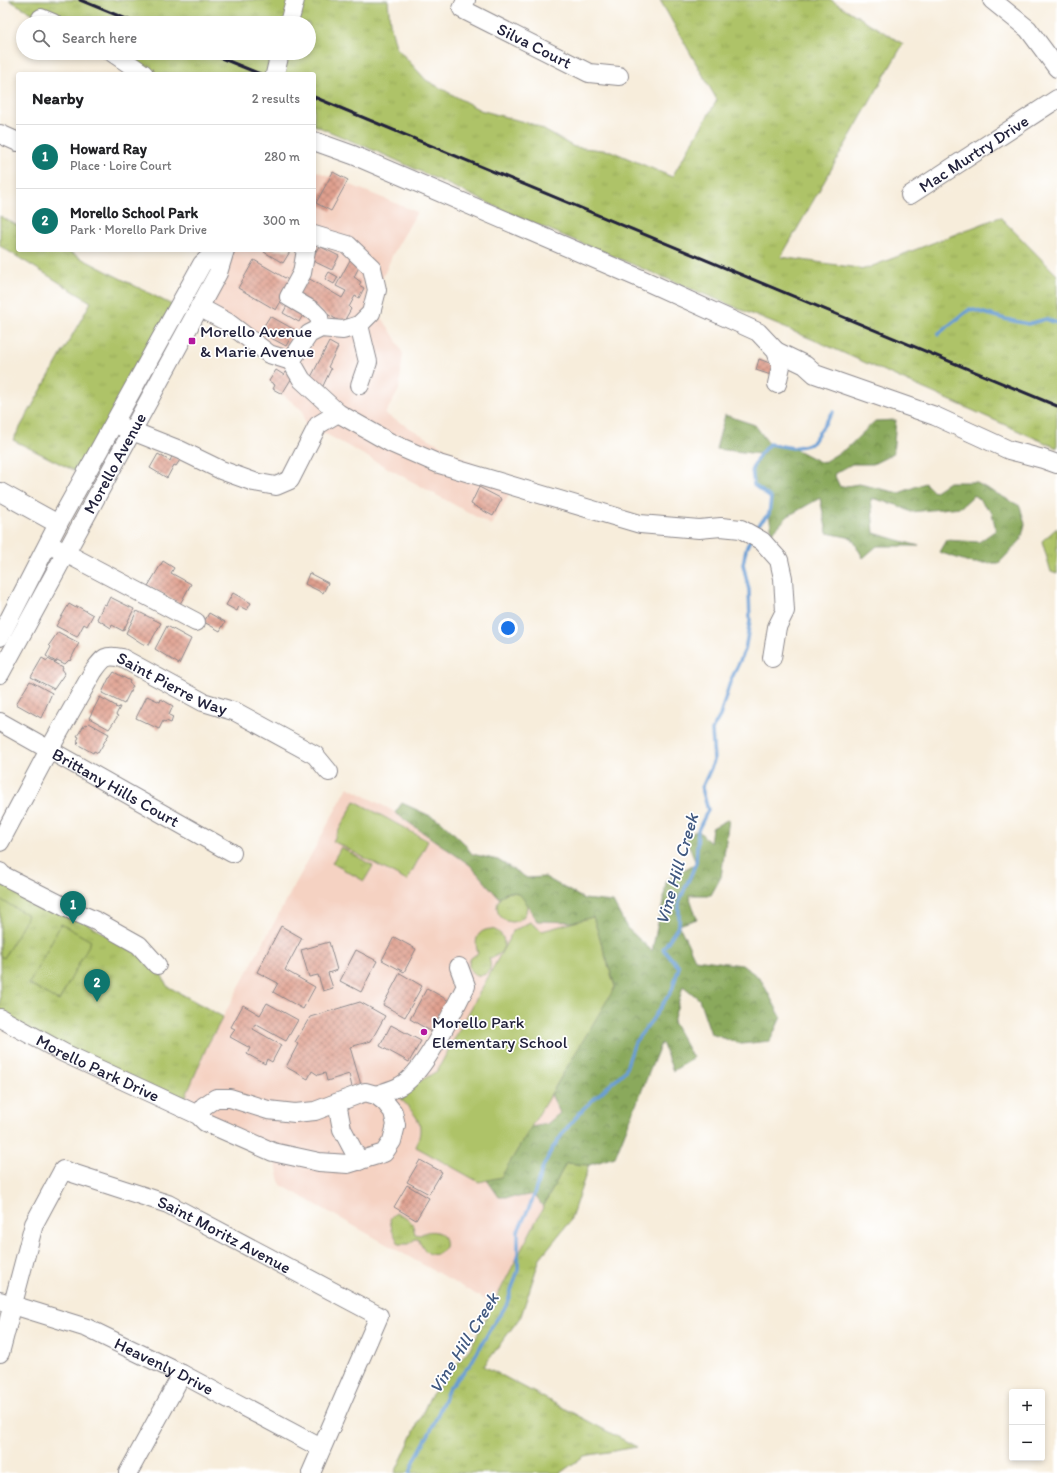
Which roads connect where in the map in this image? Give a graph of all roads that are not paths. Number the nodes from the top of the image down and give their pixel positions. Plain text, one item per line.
1 (295, 0) edge
2 (466, 0) edge
3 (992, 0) edge
4 (291, 16) edge
5 (123, 60) edge
6 (278, 60) edge
7 (1057, 68) edge
8 (141, 72) edge
9 (275, 72) edge
10 (619, 76) dead end
11 (1057, 99) edge
12 (0, 134) edge
13 (16, 141) edge
14 (316, 142) edge
15 (910, 195) dead end
16 (316, 235) edge
17 (215, 252) edge
18 (224, 252) edge
19 (306, 252) edge
20 (200, 307) junction
21 (359, 326) junction
22 (321, 328) junction
23 (776, 351) junction
24 (291, 361) junction
25 (777, 384) dead end
26 (360, 385) dead end
27 (338, 413) junction
28 (114, 423) junction
29 (132, 432) junction
30 (1057, 464) edge
31 (0, 492) edge
32 (58, 524) junction
33 (48, 543) junction
34 (66, 553) junction
35 (196, 622) dead end
36 (0, 637) edge
37 (772, 658) dead end
38 (0, 674) edge
39 (0, 722) edge
40 (49, 750) junction
41 (329, 772) dead end
42 (0, 842) edge
43 (232, 853) dead end
44 (0, 872) edge
45 (157, 965) dead end
46 (459, 967) dead end
47 (0, 1018) edge
48 (376, 1095) junction
49 (337, 1103) junction
50 (198, 1116) junction
51 (359, 1161) junction
52 (7, 1303) edge
53 (0, 1353) edge
54 (182, 1374) junction
55 (321, 1448) junction
56 (128, 1473) edge
57 (311, 1473) edge

1 - 4 street
2 - 10 street, Silva Court
3 - 7 street
5 - 8 street
6 - 9 street
11 - 15 street, Mac Murtry Drive
12 - 13 street
14 - 23 street
16 - 21 street
17 - 28 street, Morello Avenue
18 - 20 street, Morello Avenue
19 - 22 street
20 - 24 street
20 - 29 street, Morello Avenue
21 - 22 street
21 - 26 street
22 - 24 street
23 - 25 street
23 - 30 street
24 - 27 street
27 - 29 street
27 - 37 street
28 - 29 street
28 - 32 street, Morello Avenue
29 - 34 street, Morello Avenue
31 - 32 street
32 - 33 street, Morello Avenue
33 - 34 street
33 - 36 street, Morello Avenue
34 - 35 street
34 - 38 street, Morello Avenue
39 - 40 street, Brittany Hills Court
40 - 41 street, Saint Pierre Way
40 - 42 street
40 - 43 street, Brittany Hills Court
44 - 45 street
46 - 48 street
47 - 50 street, Morello Park Drive
48 - 49 street
48 - 51 street
49 - 50 street
49 - 51 street
50 - 51 street, Morello Park Drive
52 - 53 street
52 - 54 street, Heavenly Drive
52 - 55 street, Saint Moritz Avenue
54 - 55 street, Heavenly Drive
54 - 56 street
55 - 57 street

